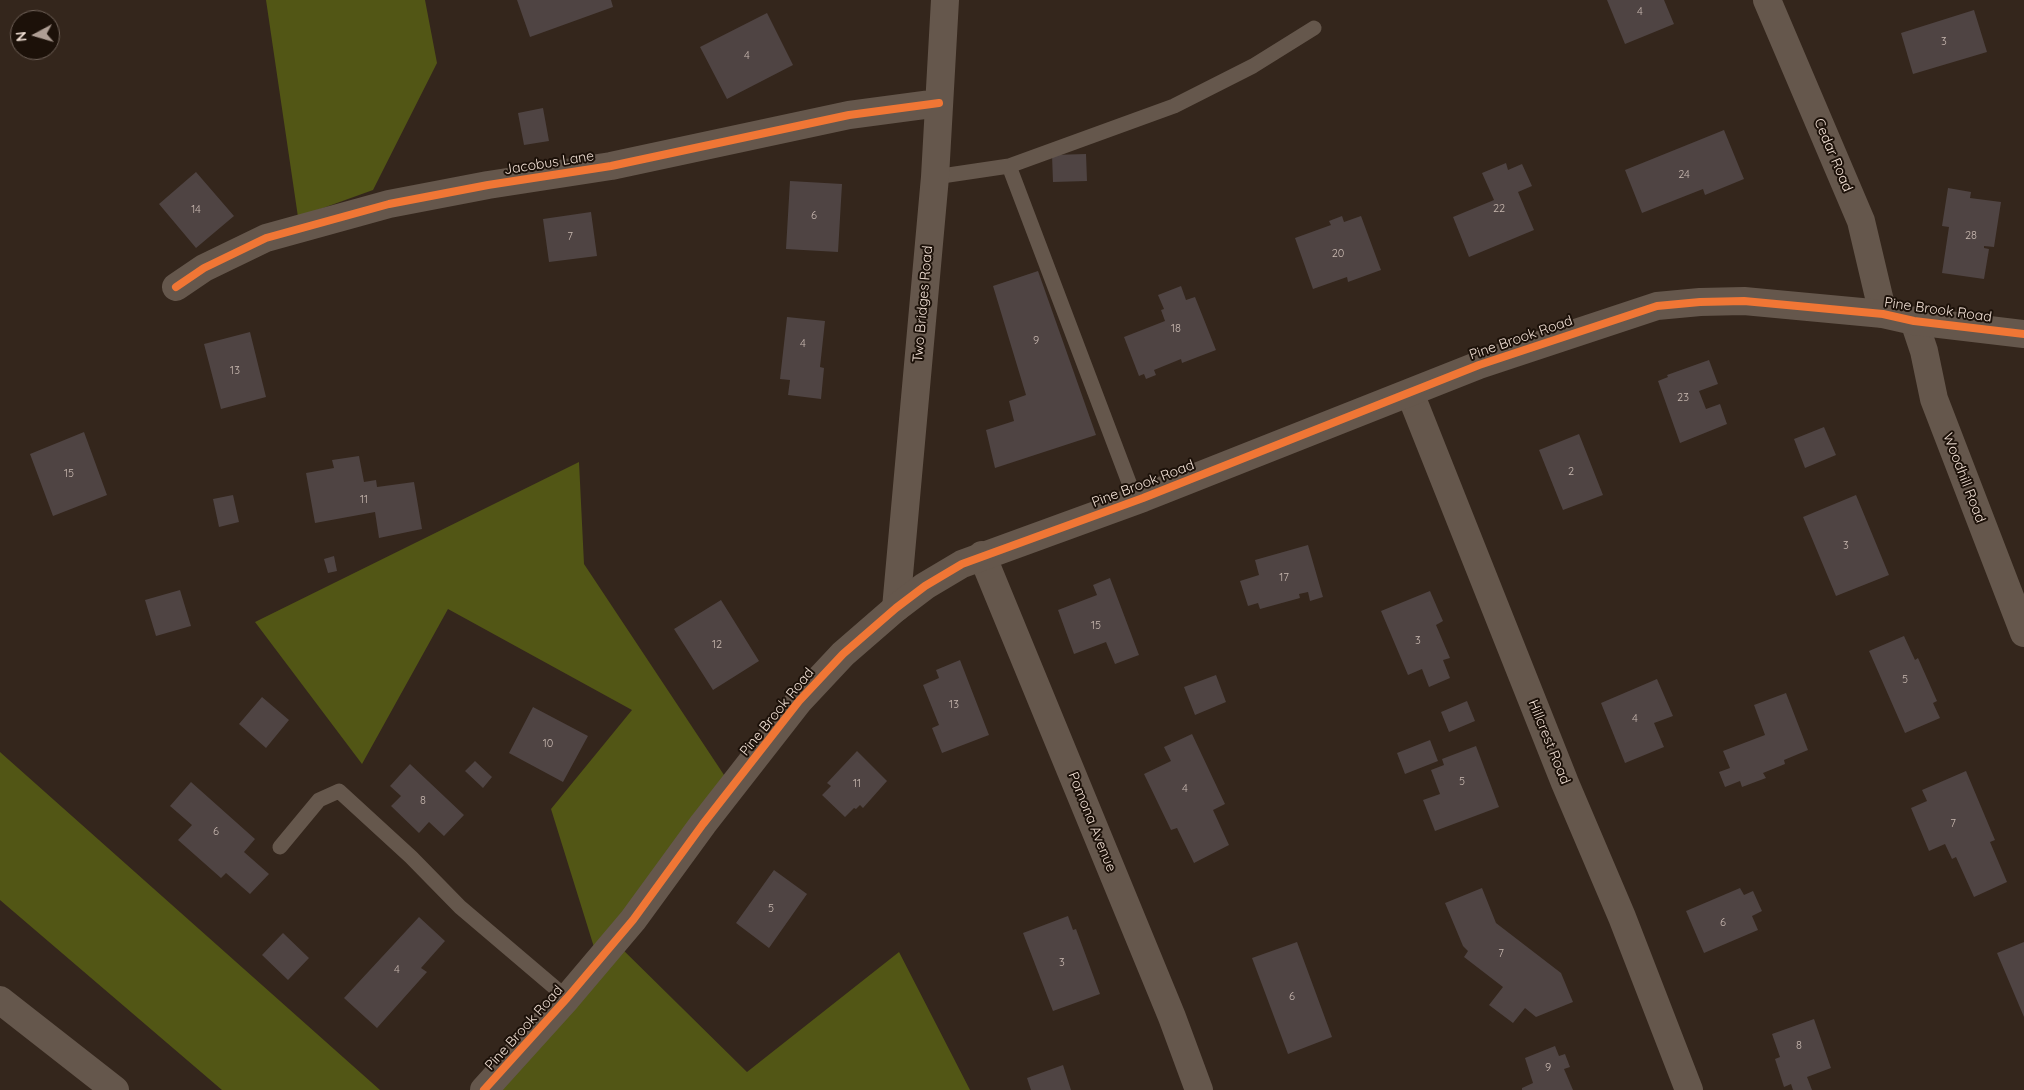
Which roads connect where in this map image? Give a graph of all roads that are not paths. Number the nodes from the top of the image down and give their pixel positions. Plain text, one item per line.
1 (945, 0) edge
2 (1767, 0) edge
3 (1314, 28) dead end
4 (939, 102) junction
5 (1009, 166) junction
6 (935, 177) junction
7 (176, 287) dead end
8 (1884, 314) junction
9 (1914, 321) junction
10 (2024, 334) edge
11 (1410, 393) junction
12 (1136, 501) junction
13 (982, 555) junction
14 (896, 608) junction
15 (2024, 633) edge
16 (280, 847) dead end
17 (567, 998) junction
18 (0, 1000) edge
19 (110, 1089) edge
20 (484, 1090) edge
21 (1199, 1090) edge
22 (1689, 1090) edge

1 - 4 street, Two Bridges Road
2 - 8 street, Cedar Road
3 - 5 lane
4 - 6 street, Two Bridges Road
4 - 7 street, Jacobus Lane
5 - 6 lane
5 - 12 lane
6 - 14 street, Two Bridges Road
8 - 9 street, Pine Brook Road
8 - 11 street, Pine Brook Road
9 - 10 street, Pine Brook Road
9 - 15 street, Woodhill Road
11 - 12 street, Pine Brook Road
11 - 22 street, Hillcrest Road
12 - 13 street, Pine Brook Road
13 - 14 street, Pine Brook Road
13 - 21 street, Pomona Avenue
14 - 17 street, Pine Brook Road
16 - 17 lane
17 - 20 street, Pine Brook Road
18 - 19 street

